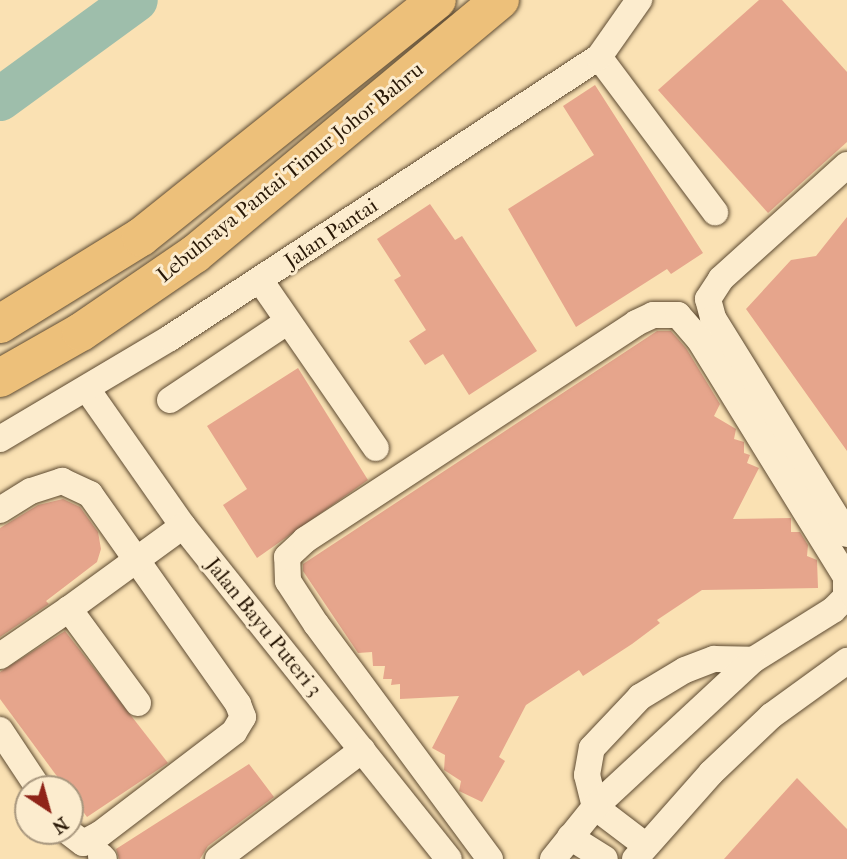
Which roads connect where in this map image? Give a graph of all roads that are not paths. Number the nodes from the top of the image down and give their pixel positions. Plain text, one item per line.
1 (437, 0) edge
2 (500, 0) edge
3 (639, 0) edge
4 (599, 57) junction
5 (847, 165) edge
6 (715, 212) dead end
7 (260, 280) junction
8 (287, 322) junction
9 (0, 324) edge
10 (0, 378) edge
11 (87, 389) junction
12 (170, 400) dead end
13 (0, 439) edge
14 (376, 448) dead end
15 (0, 510) edge
16 (183, 526) junction
17 (847, 534) edge
18 (136, 559) junction
19 (69, 609) junction
20 (0, 656) edge
21 (753, 660) junction
22 (847, 661) edge
23 (138, 703) dead end
24 (0, 730) edge
25 (362, 750) junction
26 (30, 775) edge
27 (595, 807) junction
28 (570, 836) junction
29 (84, 842) edge
30 (640, 852) edge
31 (218, 859) edge
32 (449, 859) edge
33 (490, 859) edge
34 (553, 859) edge
35 (605, 859) edge

1 - 9 highway, Lebuhraya Pantai Timur Johor Bahru
2 - 10 highway, Lebuhraya Pantai Timur Johor Bahru
3 - 4 street, Jalan Pantai
4 - 6 street
4 - 7 street, Jalan Pantai
5 - 17 street
7 - 8 street
7 - 11 street, Jalan Pantai
8 - 12 street
8 - 14 street
11 - 13 street, Jalan Pantai
11 - 16 street, Jalan Bayu Puteri 3
15 - 18 street
16 - 18 street
16 - 25 street, Jalan Bayu Puteri 3
18 - 19 street
18 - 29 street
19 - 20 street
19 - 23 street
21 - 27 street
21 - 27 street
21 - 33 street
22 - 30 street
24 - 26 street
25 - 31 street
25 - 32 street, Jalan Bayu Puteri 3
27 - 28 street
27 - 30 street
28 - 34 street
28 - 35 street

